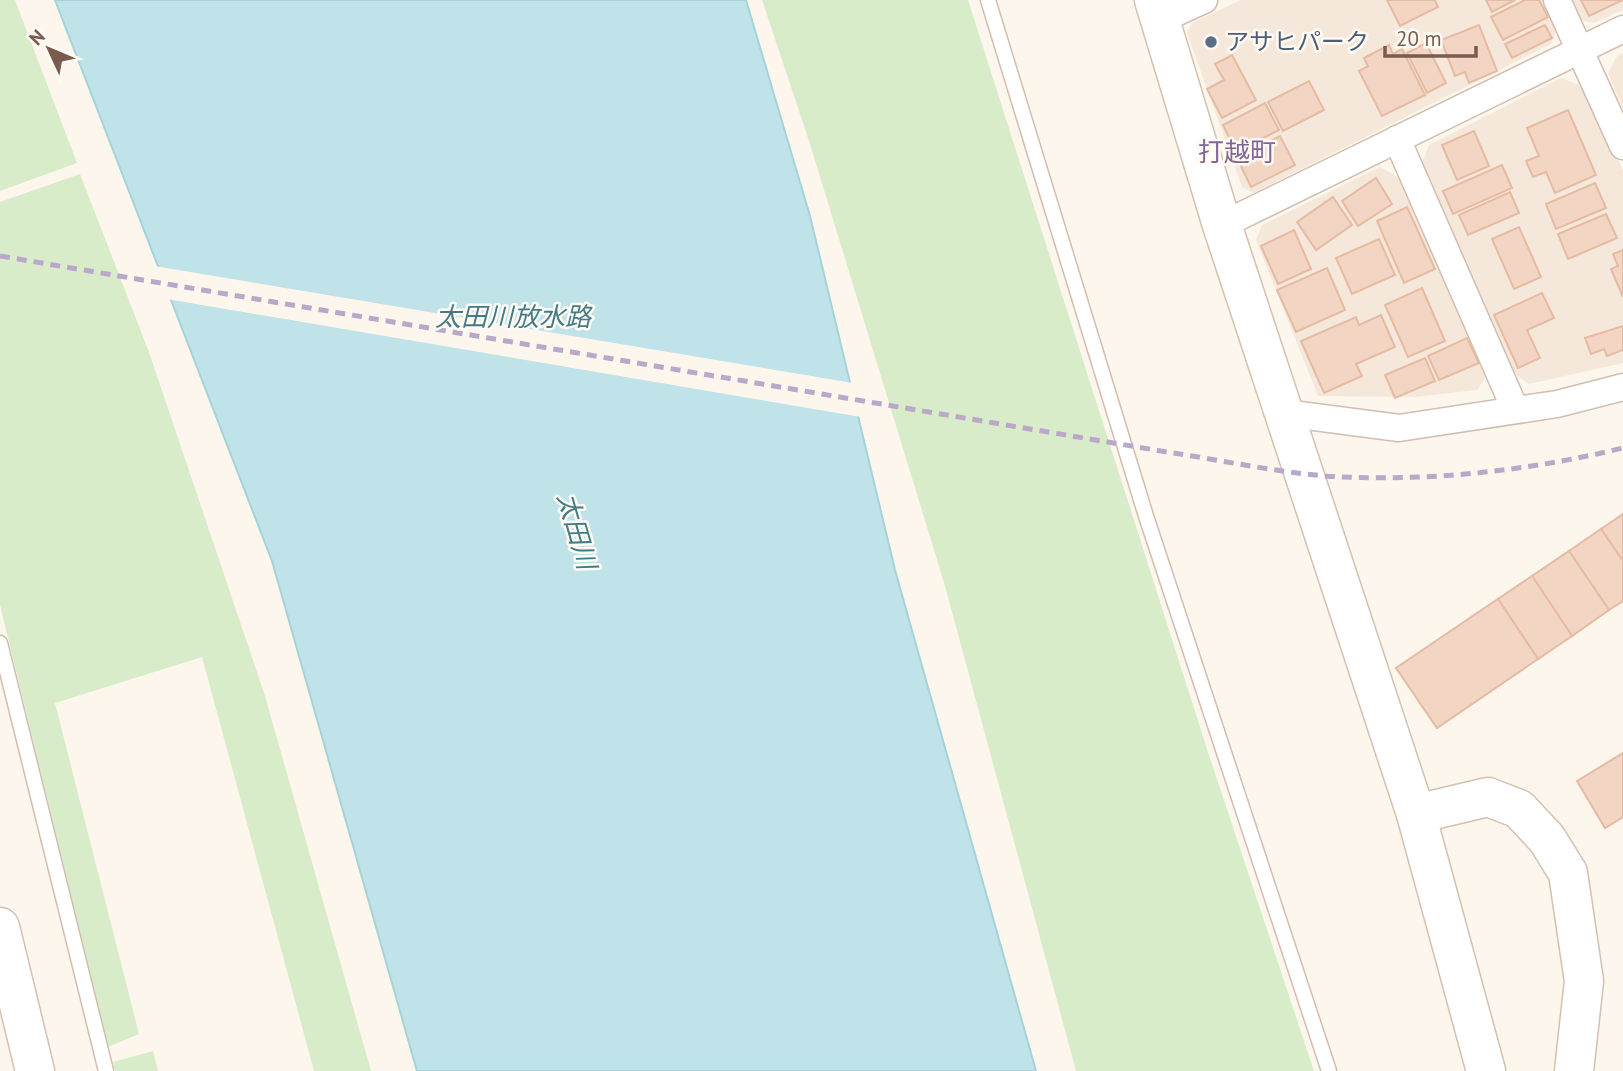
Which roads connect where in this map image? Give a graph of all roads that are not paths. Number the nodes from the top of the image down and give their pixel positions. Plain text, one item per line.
1 (988, 0) edge
2 (1204, 0) edge
3 (1557, 0) edge
4 (1157, 10) edge
5 (1623, 29) edge
6 (1580, 50) junction
7 (1396, 139) junction
8 (1623, 146) edge
9 (1222, 225) junction
10 (1623, 387) edge
11 (1515, 409) junction
12 (1284, 413) junction
13 (0, 643) edge
14 (1416, 814) junction
15 (0, 927) edge
16 (35, 1071) edge
17 (106, 1071) edge
18 (1329, 1071) edge
19 (1486, 1071) edge
20 (1574, 1071) edge

1 - 18 lane
2 - 4 street
3 - 6 street
4 - 9 street
5 - 6 street
6 - 7 street
6 - 8 street
7 - 9 street
7 - 11 street
9 - 12 street
10 - 11 street
11 - 12 street
12 - 14 street
13 - 17 lane
14 - 19 street
14 - 20 street
15 - 16 street

